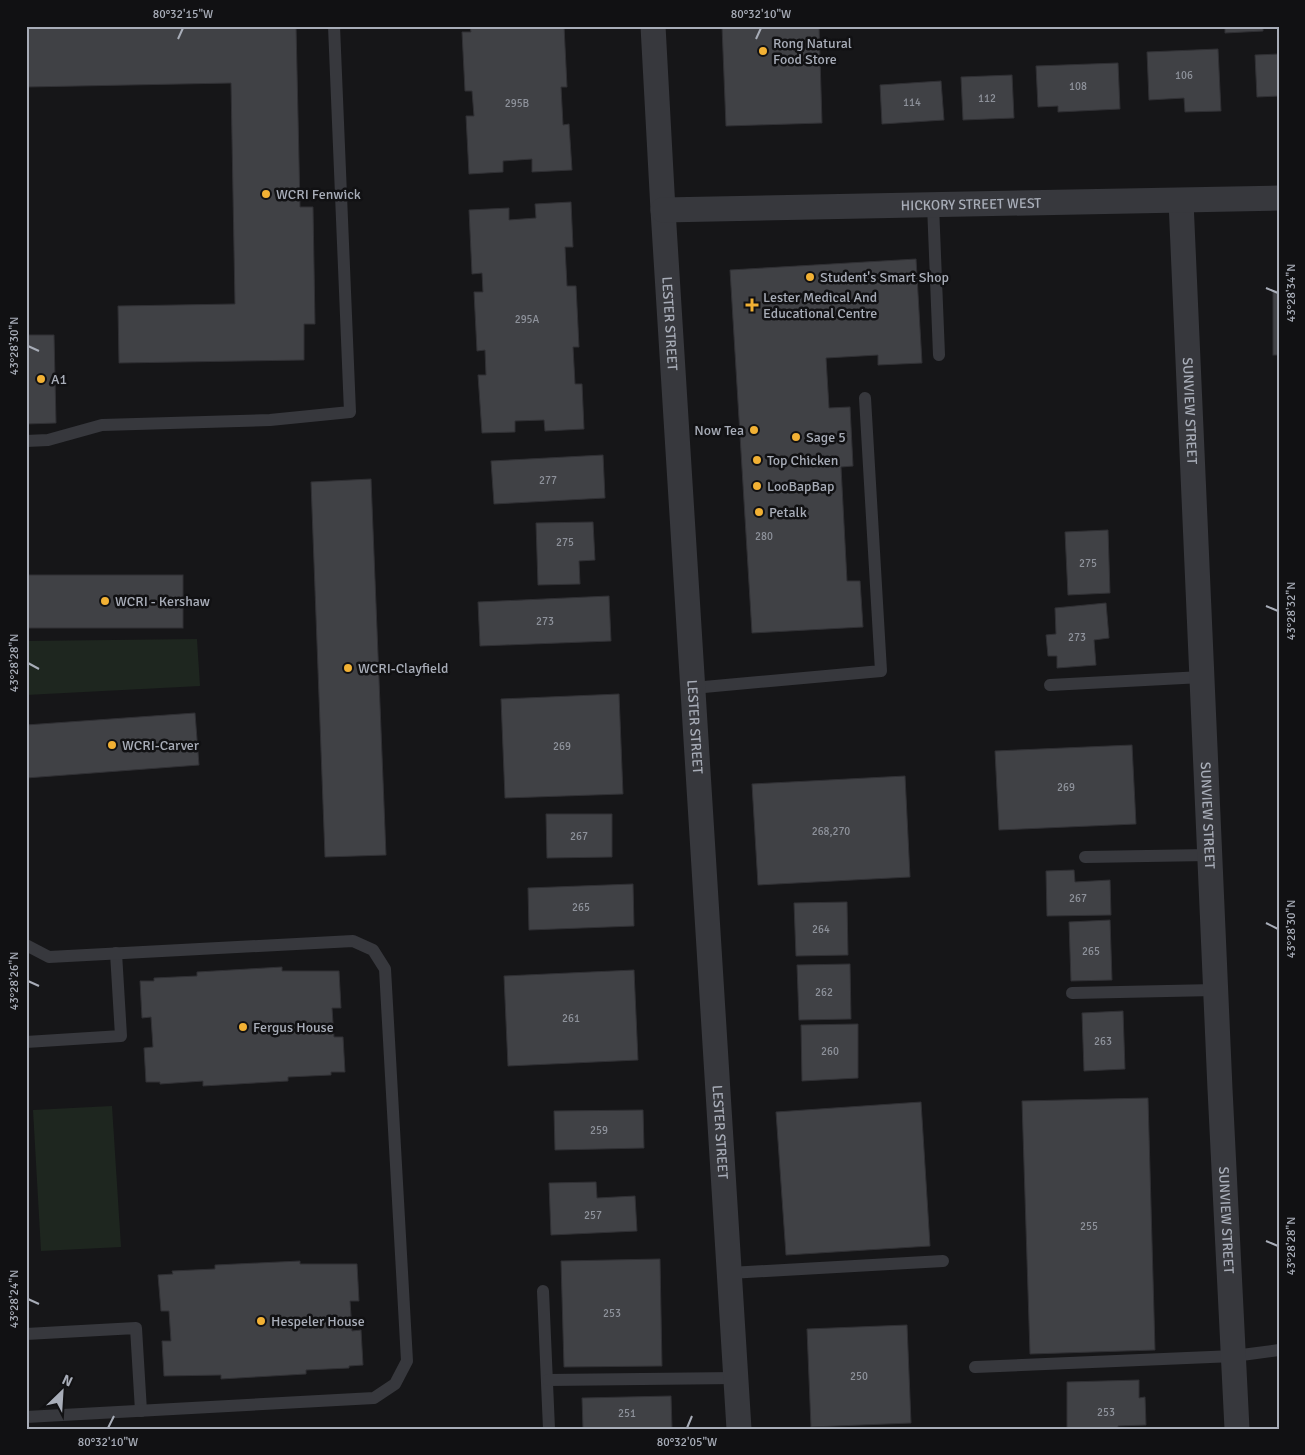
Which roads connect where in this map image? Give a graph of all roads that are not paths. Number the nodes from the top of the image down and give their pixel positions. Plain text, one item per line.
1 (334, 26) edge
2 (653, 26) edge
3 (1279, 198) edge
4 (1182, 201) junction
5 (933, 205) junction
6 (662, 210) junction
7 (939, 355) dead end
8 (865, 398) dead end
9 (26, 441) edge
10 (1202, 677) junction
11 (1050, 685) dead end
12 (693, 688) junction
13 (1210, 854) junction
14 (1085, 857) dead end
15 (26, 946) edge
16 (116, 954) junction
17 (1216, 990) junction
18 (1072, 993) dead end
19 (26, 1042) edge
20 (943, 1261) dead end
21 (730, 1272) junction
22 (543, 1292) dead end
23 (26, 1334) edge
24 (1279, 1350) edge
25 (1234, 1356) junction
26 (975, 1367) dead end
27 (736, 1378) junction
28 (548, 1380) junction
29 (141, 1410) junction
30 (26, 1417) edge
31 (549, 1429) edge
32 (739, 1429) edge
33 (1237, 1429) edge

1 - 9 lane
2 - 6 street, LESTER STREET
3 - 4 street, HICKORY STREET WEST
4 - 5 street, HICKORY STREET WEST
4 - 10 street, SUNVIEW STREET
5 - 6 street, HICKORY STREET WEST
5 - 7 lane
6 - 12 street, LESTER STREET
8 - 12 lane
10 - 11 lane
10 - 13 street, SUNVIEW STREET
12 - 21 street, LESTER STREET
13 - 14 lane
13 - 17 street, SUNVIEW STREET
15 - 16 lane
16 - 19 lane
16 - 29 lane
17 - 18 lane
17 - 25 street, SUNVIEW STREET
20 - 21 lane
21 - 27 street, LESTER STREET
22 - 28 lane
23 - 29 lane
24 - 25 lane
25 - 26 lane
25 - 33 street, SUNVIEW STREET
27 - 28 lane
27 - 32 street, LESTER STREET
28 - 31 lane
29 - 30 lane

